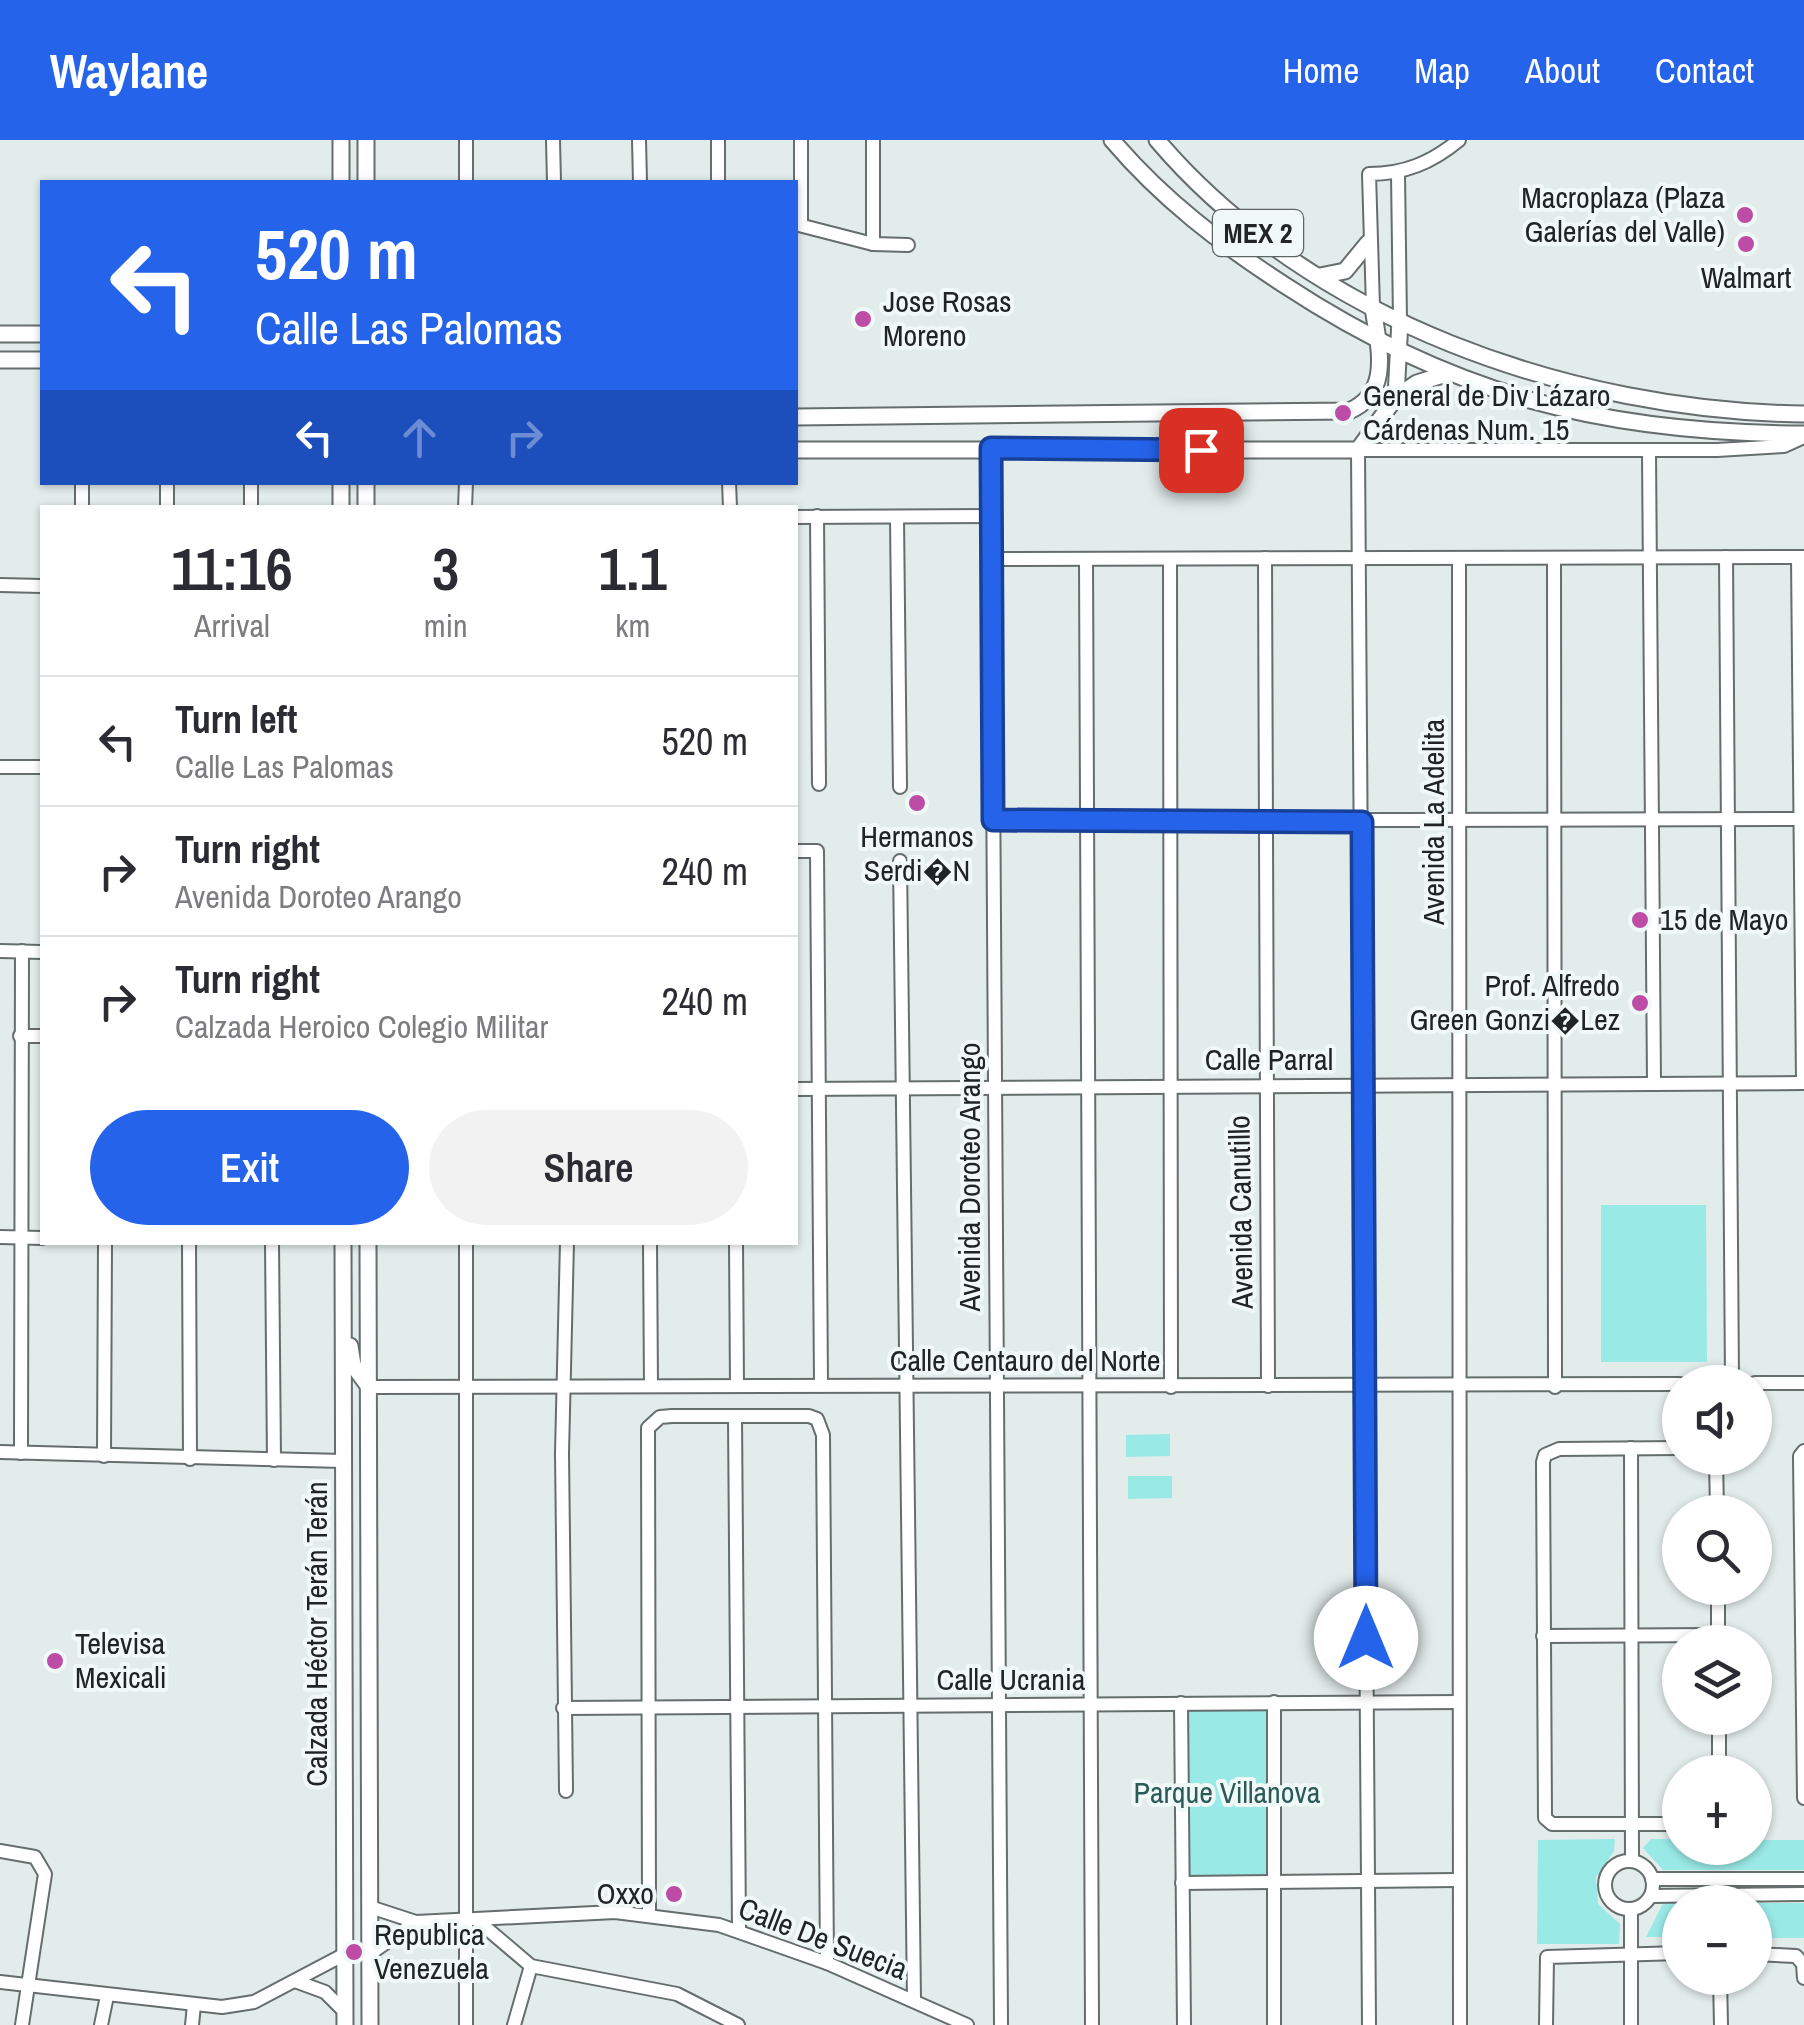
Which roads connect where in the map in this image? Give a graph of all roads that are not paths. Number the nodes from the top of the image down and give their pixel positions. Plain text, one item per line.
1 (341, 140) edge
2 (366, 140) edge
3 (466, 140) edge
4 (554, 140) edge
5 (639, 140) edge
6 (718, 140) edge
7 (800, 140) edge
8 (874, 140) edge
9 (1112, 140) edge
10 (1157, 140) edge
11 (1459, 140) edge
12 (1398, 174) junction
13 (341, 180) edge
14 (366, 180) edge
15 (466, 180) edge
16 (554, 180) edge
17 (640, 180) edge
18 (718, 180) edge
19 (798, 224) edge
20 (1368, 243) junction
21 (874, 244) junction
22 (908, 244) dead end
23 (1320, 276) junction
24 (1373, 307) junction
25 (1400, 320) junction
26 (0, 334) edge
27 (40, 334) edge
28 (1378, 344) junction
29 (1400, 355) junction
30 (0, 360) edge
31 (40, 360) edge
32 (1446, 374) junction
33 (1396, 397) junction
34 (1804, 414) edge
35 (893, 416) junction
36 (798, 417) edge
37 (841, 417) junction
38 (1804, 436) edge
39 (991, 448) junction
40 (882, 449) junction
41 (798, 450) edge
42 (821, 450) junction
43 (1358, 450) junction
44 (1649, 452) junction
45 (817, 516) junction
46 (991, 516) junction
47 (798, 517) edge
48 (897, 518) junction
49 (1726, 557) junction
50 (1801, 557) edge
51 (1265, 558) junction
52 (1362, 558) junction
53 (1459, 558) junction
54 (1554, 558) junction
55 (1649, 558) junction
56 (992, 559) junction
57 (1086, 560) junction
58 (1170, 560) junction
59 (0, 585) edge
60 (40, 586) edge
61 (0, 767) edge
62 (40, 768) edge
63 (819, 784) dead end
64 (900, 787) dead end
65 (993, 820) junction
66 (1727, 820) junction
67 (1802, 820) edge
68 (1086, 821) junction
69 (1552, 821) junction
70 (1652, 821) junction
71 (1170, 822) junction
72 (1265, 822) junction
73 (1362, 822) junction
74 (1458, 822) junction
75 (798, 851) edge
76 (900, 861) dead end
77 (0, 951) edge
78 (22, 951) junction
79 (40, 952) edge
80 (20, 1036) junction
81 (40, 1036) edge
82 (1654, 1083) junction
83 (1730, 1083) junction
84 (1804, 1083) edge
85 (1362, 1084) junction
86 (1458, 1084) junction
87 (1552, 1084) junction
88 (1086, 1085) junction
89 (1170, 1085) junction
90 (1265, 1085) junction
91 (901, 1086) junction
92 (996, 1086) junction
93 (798, 1089) edge
94 (818, 1089) junction
95 (0, 1238) edge
96 (21, 1238) junction
97 (40, 1238) edge
98 (105, 1245) edge
99 (189, 1245) edge
100 (272, 1245) edge
101 (368, 1245) edge
102 (466, 1245) edge
103 (567, 1245) edge
104 (650, 1245) edge
105 (736, 1245) edge
106 (343, 1250) edge
107 (1732, 1365) edge
108 (1772, 1383) edge
109 (1804, 1383) edge
110 (821, 1384) junction
111 (1662, 1384) edge
112 (906, 1385) junction
113 (1365, 1385) junction
114 (651, 1386) junction
115 (737, 1386) junction
116 (996, 1386) junction
117 (1088, 1386) junction
118 (1268, 1386) junction
119 (369, 1387) junction
120 (566, 1387) junction
121 (1171, 1387) junction
122 (1458, 1387) junction
123 (1554, 1387) junction
124 (466, 1388) junction
125 (734, 1417) junction
126 (1630, 1448) junction
127 (1662, 1448) edge
128 (0, 1452) edge
129 (21, 1453) junction
130 (104, 1456) junction
131 (1802, 1457) edge
132 (190, 1459) junction
133 (274, 1460) junction
134 (344, 1461) junction
135 (370, 1606) junction
136 (1802, 1634) edge
137 (1543, 1636) junction
138 (1631, 1636) junction
139 (1662, 1637) edge
140 (1274, 1702) junction
141 (1366, 1702) junction
142 (1459, 1702) junction
143 (1181, 1703) junction
144 (1089, 1704) junction
145 (999, 1705) junction
146 (825, 1706) junction
147 (910, 1706) junction
148 (738, 1707) junction
149 (564, 1708) junction
150 (650, 1708) junction
151 (566, 1791) dead end
152 (1804, 1798) edge
153 (1632, 1824) junction
154 (1662, 1824) edge
155 (0, 1851) edge
156 (1632, 1861) junction
157 (1652, 1879) junction
158 (1804, 1879) edge
159 (1368, 1880) junction
160 (1458, 1880) junction
161 (1274, 1882) junction
162 (1182, 1883) junction
163 (1804, 1894) edge
164 (1650, 1896) junction
165 (370, 1906) junction
166 (1631, 1909) junction
167 (649, 1914) junction
168 (472, 1921) junction
169 (416, 1922) junction
170 (739, 1930) junction
171 (1631, 1952) junction
172 (370, 1953) junction
173 (1662, 1953) edge
174 (345, 1954) junction
175 (1772, 1955) edge
176 (827, 1962) junction
177 (530, 1966) junction
178 (1804, 1975) edge
179 (295, 1981) junction
180 (0, 1982) edge
181 (29, 1986) junction
182 (1720, 1995) edge
183 (106, 1996) junction
184 (914, 2001) junction
185 (194, 2006) junction
186 (345, 2018) edge
187 (22, 2025) edge
188 (102, 2025) edge
189 (192, 2025) edge
190 (370, 2025) edge
191 (466, 2025) edge
192 (514, 2025) edge
193 (738, 2025) edge
194 (967, 2025) edge
195 (1002, 2025) edge
196 (1092, 2025) edge
197 (1184, 2025) edge
198 (1274, 2025) edge
199 (1369, 2025) edge
200 (1460, 2025) edge
201 (1546, 2025) edge
202 (1632, 2025) edge
203 (1721, 2025) edge

1 - 13 main road
2 - 14 main road
3 - 15 street
4 - 16 street
5 - 17 street
6 - 18 street
7 - 19 street
8 - 21 street
9 - 28 main road, MEX 2
10 - 23 main road, MEX 2
11 - 12 street
12 - 20 street
12 - 25 street
19 - 21 street
20 - 23 main road
20 - 24 street
21 - 22 street
23 - 24 main road, MEX 2
24 - 25 main road, MEX 2
24 - 28 main road
25 - 29 main road
25 - 34 main road, MEX 2
26 - 27 main road
28 - 29 main road, MEX 2
28 - 35 main road
29 - 32 main road, MEX 2
29 - 33 main road
30 - 31 main road
32 - 33 main road
32 - 38 main road, MEX 2
33 - 43 main road
35 - 37 main road
35 - 40 main road
36 - 37 main road
37 - 42 main road
38 - 44 street
39 - 40 main road
39 - 43 main road
39 - 46 street, Avenida Doroteo Arango
40 - 42 main road
41 - 42 main road
43 - 44 street
43 - 52 street
44 - 55 street
45 - 47 street
45 - 48 street
45 - 63 street
46 - 48 street
46 - 56 street, Avenida Doroteo Arango
48 - 64 street
49 - 50 street
49 - 55 street
49 - 66 street
50 - 67 street
51 - 52 street
51 - 58 street
51 - 72 street, Avenida Canutillo
52 - 53 street
52 - 73 street
53 - 54 street
53 - 74 street, Avenida La Adelita
54 - 55 street
54 - 69 street
55 - 70 street
56 - 57 street
56 - 65 street, Avenida Doroteo Arango
57 - 58 street
57 - 68 street
58 - 71 street
59 - 60 street
61 - 62 street
65 - 68 street
65 - 92 street, Avenida Doroteo Arango
66 - 67 street
66 - 70 street
66 - 83 street
67 - 84 street
68 - 71 street
68 - 88 street
69 - 70 street
69 - 74 street
69 - 87 street
70 - 82 street
71 - 72 street
71 - 89 street
72 - 73 street
72 - 90 street, Avenida Canutillo
73 - 74 street
73 - 85 street
74 - 86 street, Avenida La Adelita
75 - 94 street
76 - 91 street
77 - 78 street
78 - 79 street
78 - 80 street
80 - 81 street
80 - 96 street
82 - 83 street, Calle Parral
82 - 87 street, Calle Parral
83 - 84 street, Calle Parral
83 - 107 street
85 - 86 street, Calle Parral
85 - 90 street, Calle Parral
85 - 113 street
86 - 87 street, Calle Parral
86 - 122 street, Avenida La Adelita
87 - 123 street
88 - 89 street, Calle Parral
88 - 92 street, Calle Parral
88 - 117 street
89 - 90 street, Calle Parral
89 - 121 street
90 - 118 street, Avenida Canutillo
91 - 92 street, Calle Parral
91 - 94 street, Calle Parral
91 - 112 street
92 - 116 street, Avenida Doroteo Arango
93 - 94 street, Calle Parral
94 - 110 street
95 - 96 street
96 - 97 street
96 - 129 street
98 - 130 street
99 - 132 street
100 - 133 street
101 - 119 main road, Calzada Héctor Terán Terán
102 - 124 street
103 - 120 street
104 - 114 street
105 - 115 street
106 - 119 main road
106 - 134 main road, Calzada Héctor Terán Terán
108 - 109 street
110 - 112 street, Calle Centauro del Norte
110 - 115 street, Calle Centauro del Norte
111 - 123 street, Calle Centauro del Norte
112 - 116 street, Calle Centauro del Norte
112 - 147 street
113 - 118 street, Calle Centauro del Norte
113 - 122 street, Calle Centauro del Norte
113 - 141 street
114 - 115 street, Calle Centauro del Norte
114 - 120 street, Calle Centauro del Norte
116 - 117 street, Calle Centauro del Norte
116 - 145 street, Avenida Doroteo Arango
117 - 121 street, Calle Centauro del Norte
117 - 144 street
118 - 121 street, Calle Centauro del Norte
119 - 124 street, Calle Centauro del Norte
119 - 135 main road, Calzada Héctor Terán Terán
120 - 124 street, Calle Centauro del Norte
120 - 149 street
122 - 123 street, Calle Centauro del Norte
122 - 142 street, Avenida La Adelita
124 - 168 street
125 - 146 street
125 - 148 street
125 - 150 street
126 - 127 street
126 - 137 street
126 - 138 street
128 - 129 street
129 - 130 street
130 - 132 street
131 - 136 street
132 - 133 street
133 - 134 street
134 - 135 main road
134 - 174 main road, Calzada Héctor Terán Terán
135 - 165 main road, Calzada Héctor Terán Terán
136 - 152 street
137 - 138 street
137 - 153 street
138 - 139 street
138 - 153 street
140 - 141 street, Calle Ucrania
140 - 143 street, Calle Ucrania
140 - 161 street
141 - 142 street, Calle Ucrania
141 - 159 street
142 - 160 street, Avenida La Adelita
143 - 144 street, Calle Ucrania
143 - 162 street
144 - 145 street, Calle Ucrania
144 - 196 street
145 - 147 street, Calle Ucrania
145 - 195 street, Avenida Doroteo Arango
146 - 147 street, Calle Ucrania
146 - 148 street, Calle Ucrania
146 - 176 street
147 - 184 street
148 - 150 street, Calle Ucrania
148 - 170 street
149 - 150 street, Calle Ucrania
149 - 151 street
150 - 167 street
153 - 154 street
153 - 156 street
155 - 181 street
156 - 157 street
156 - 166 street
157 - 158 street
157 - 164 street
159 - 160 street
159 - 161 street
159 - 199 street
160 - 200 street, Avenida La Adelita
161 - 162 street
161 - 198 street
162 - 197 street
163 - 164 street
164 - 166 street
165 - 169 street, Calle De Suecia
165 - 172 main road, Calzada Héctor Terán Terán
166 - 171 street
167 - 168 street, Calle De Suecia
167 - 170 street, Calle De Suecia
168 - 169 street, Calle De Suecia
168 - 177 street
168 - 191 street
169 - 172 street
170 - 176 street, Calle De Suecia
171 - 173 street
171 - 201 street
171 - 202 street
172 - 190 main road, Calzada Héctor Terán Terán
174 - 179 street
174 - 186 main road, Calzada Héctor Terán Terán
175 - 178 street
176 - 184 street, Calle De Suecia
177 - 192 street
177 - 193 street
179 - 185 street
179 - 186 street
180 - 181 street
181 - 183 street
181 - 187 street
182 - 203 street
183 - 185 street
183 - 188 street
184 - 194 street, Calle De Suecia
185 - 189 street

